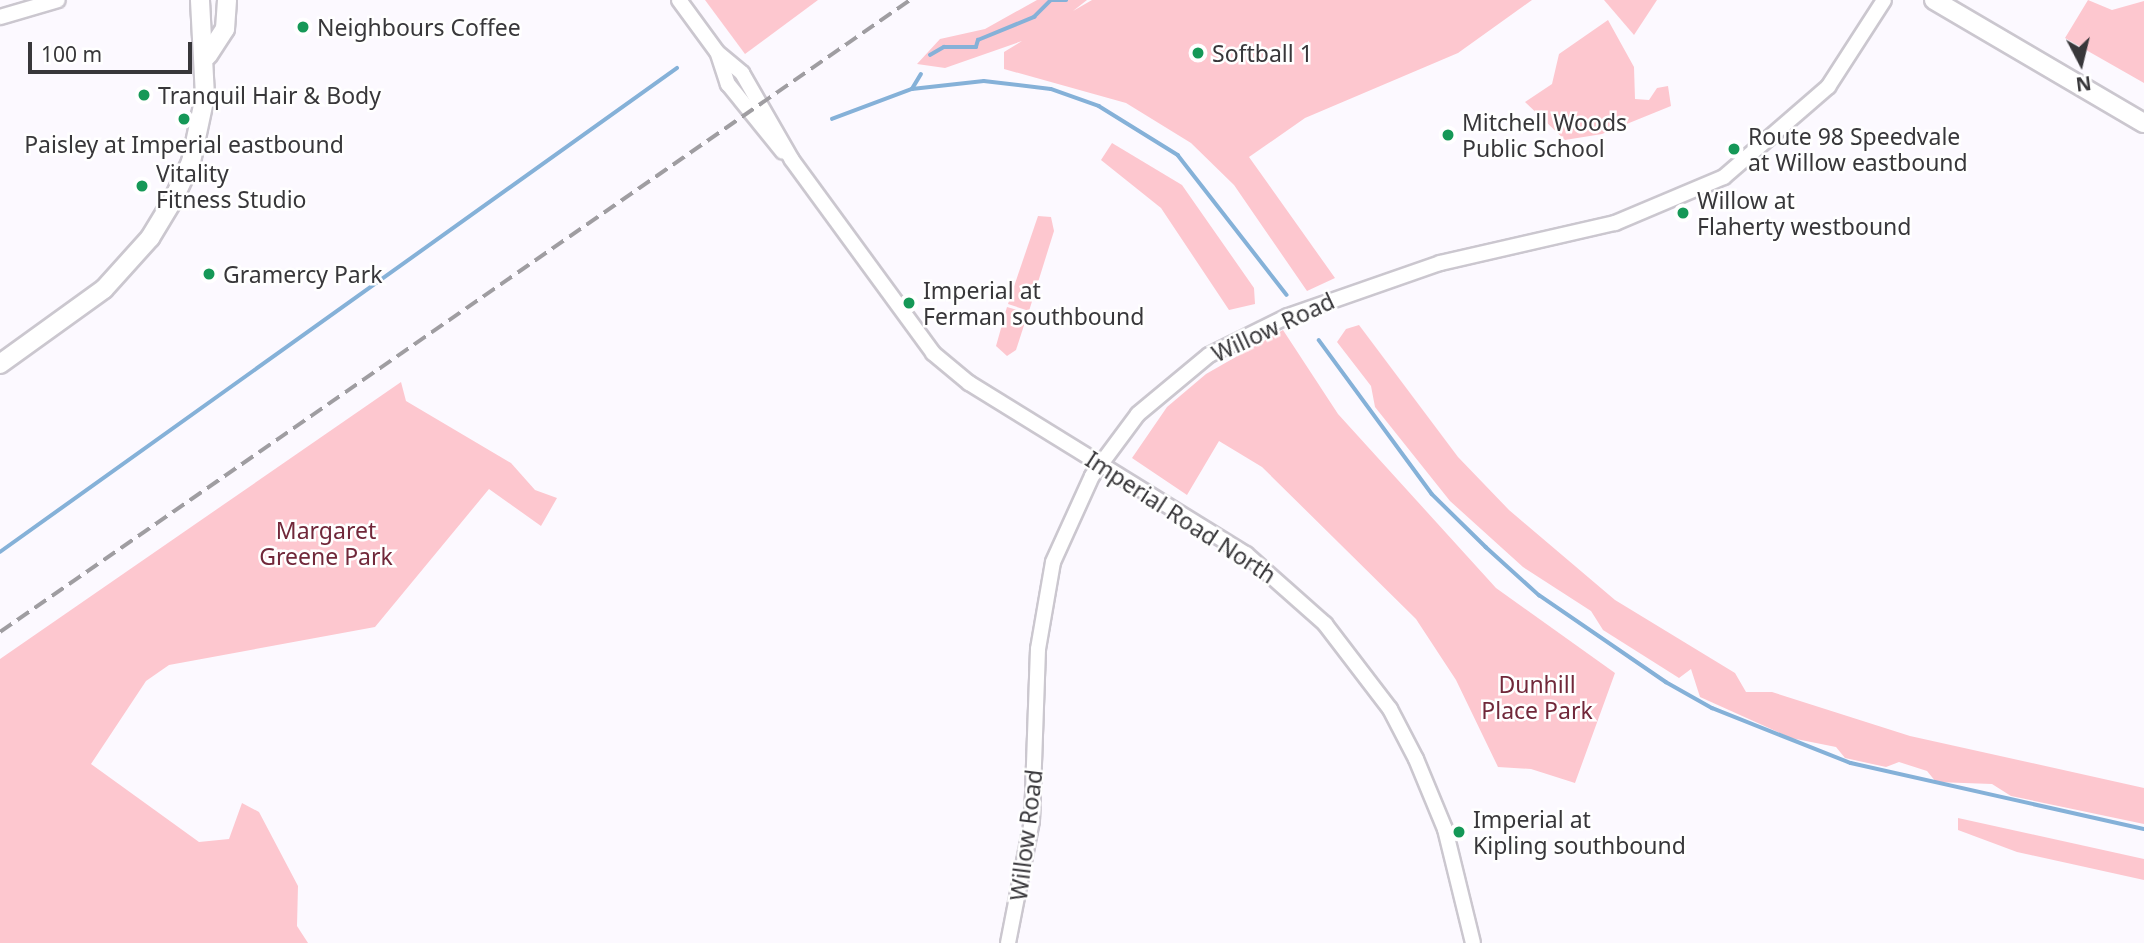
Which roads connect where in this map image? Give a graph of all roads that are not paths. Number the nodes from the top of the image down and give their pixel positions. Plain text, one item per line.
1 (58, 0) edge
2 (200, 0) edge
3 (226, 0) edge
4 (678, 0) edge
5 (1884, 0) edge
6 (1934, 0) edge
7 (0, 17) edge
8 (208, 55) junction
9 (2144, 123) edge
10 (0, 364) edge
11 (1101, 464) junction
12 (1008, 943) edge
13 (1473, 943) edge

1 - 7 street
2 - 8 main road
3 - 8 main road
4 - 11 street, Imperial Road North
5 - 11 street, Willow Road
6 - 9 main road
8 - 10 main road
11 - 12 street, Willow Road
11 - 13 street, Imperial Road North

